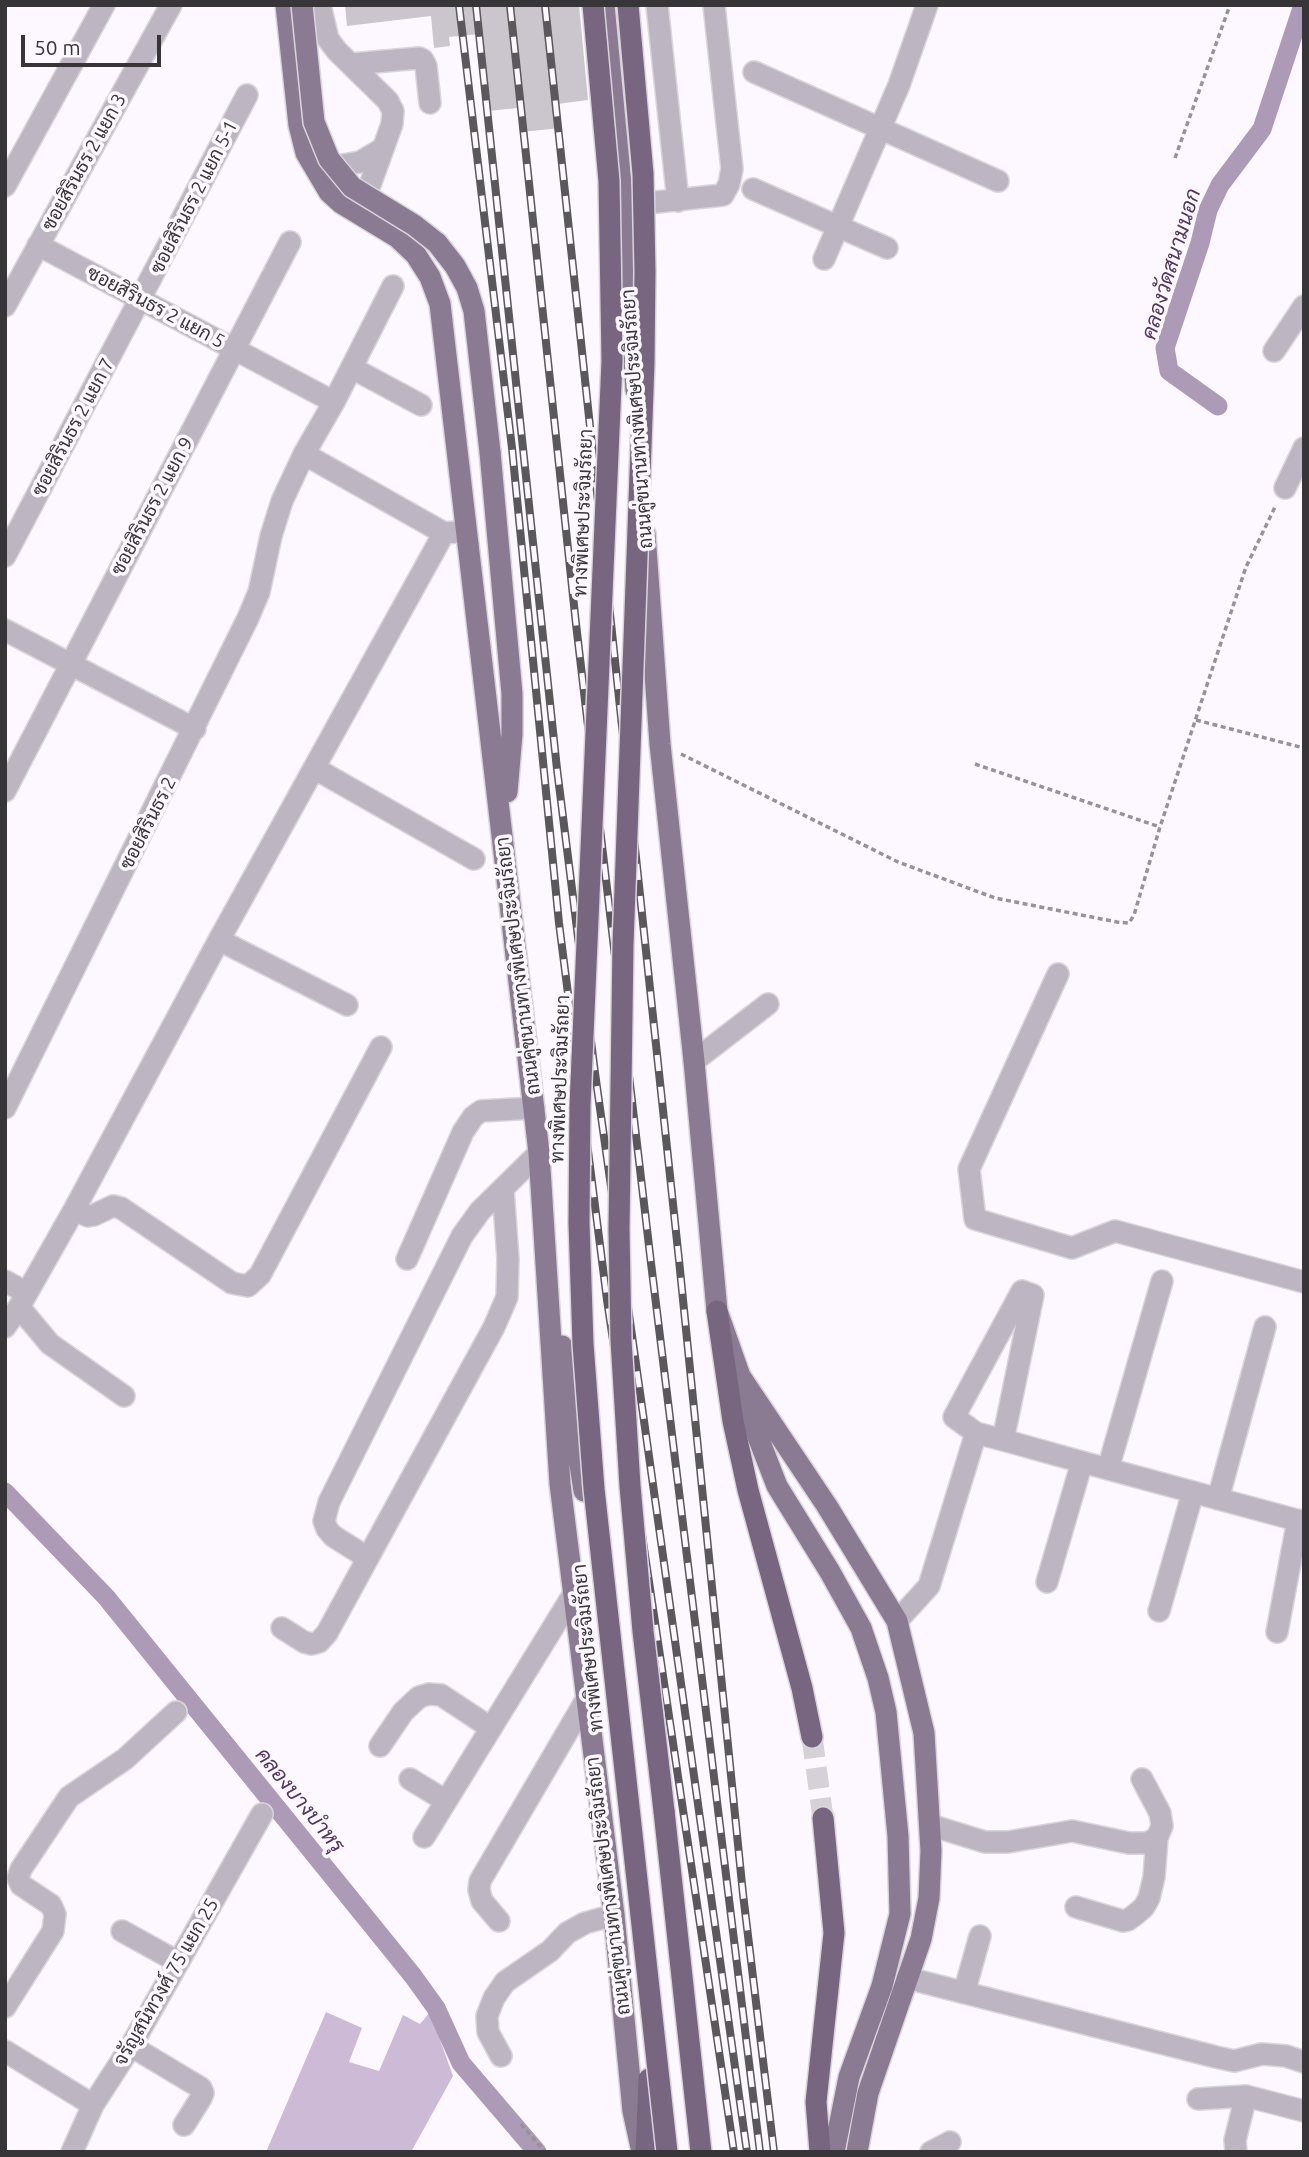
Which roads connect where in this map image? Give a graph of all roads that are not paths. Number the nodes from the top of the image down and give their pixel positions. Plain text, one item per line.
1 (104, 5) edge
2 (171, 5) edge
3 (285, 5) edge
4 (302, 5) edge
5 (320, 5) edge
6 (593, 5) edge
7 (604, 5) edge
8 (628, 5) edge
9 (657, 5) edge
10 (714, 5) edge
11 (926, 5) edge
12 (401, 60) junction
13 (352, 64) junction
14 (754, 72) dead end
15 (380, 92) junction
16 (247, 95) dead end
17 (430, 103) dead end
18 (880, 130) junction
19 (382, 149) junction
20 (306, 153) junction
21 (998, 181) dead end
22 (5, 186) edge
23 (753, 188) dead end
24 (678, 201) junction
25 (623, 206) junction
26 (369, 220) junction
27 (838, 227) junction
28 (290, 242) dead end
29 (38, 245) junction
30 (887, 248) dead end
31 (824, 259) dead end
32 (393, 286) dead end
33 (142, 298) junction
34 (5, 306) edge
35 (1304, 306) edge
36 (234, 349) junction
37 (1274, 351) dead end
38 (352, 368) junction
39 (334, 401) junction
40 (421, 404) dead end
41 (1304, 448) edge
42 (304, 454) junction
43 (1284, 488) road end
44 (466, 532) junction
45 (444, 533) junction
46 (5, 556) edge
47 (5, 629) edge
48 (70, 664) junction
49 (195, 729) junction
50 (314, 768) junction
51 (5, 791) edge
52 (503, 836) junction
53 (474, 859) dead end
54 (219, 940) junction
55 (1058, 974) dead end
56 (768, 1004) dead end
57 (347, 1005) dead end
58 (380, 1047) dead end
59 (694, 1061) junction
60 (5, 1108) edge
61 (534, 1108) junction
62 (539, 1153) junction
63 (503, 1189) junction
64 (74, 1210) junction
65 (407, 1259) dead end
66 (548, 1266) junction
67 (5, 1281) edge
68 (1161, 1281) dead end
69 (1304, 1282) edge
70 (23, 1300) junction
71 (717, 1311) junction
72 (5, 1327) edge
73 (1265, 1327) dead end
74 (740, 1376) junction
75 (124, 1396) dead end
76 (976, 1433) junction
77 (1003, 1440) junction
78 (1082, 1462) junction
79 (1108, 1469) junction
80 (1193, 1492) junction
81 (1218, 1499) junction
82 (1301, 1521) edge
83 (368, 1558) junction
84 (1047, 1582) dead end
85 (573, 1595) junction
86 (1159, 1611) dead end
87 (897, 1621) junction
88 (282, 1628) dead end
89 (1277, 1632) dead end
90 (586, 1700) junction
91 (176, 1712) dead end
92 (491, 1728) junction
93 (812, 1737) tunnel mouth
94 (380, 1746) dead end
95 (410, 1779) dead end
96 (1142, 1779) dead end
97 (446, 1801) junction
98 (262, 1814) dead end
99 (823, 1818) tunnel mouth
100 (930, 1825) junction
101 (424, 1837) dead end
102 (1157, 1838) junction
103 (1076, 1907) dead end
104 (614, 1915) junction
105 (499, 1921) dead end
106 (122, 1931) dead end
107 (980, 1936) dead end
108 (178, 1962) junction
109 (907, 1978) junction
110 (964, 1993) junction
111 (5, 2007) edge
112 (131, 2046) junction
113 (5, 2051) edge
114 (501, 2056) dead end
115 (1304, 2062) edge
116 (649, 2079) junction
117 (1246, 2096) junction
118 (1198, 2099) dead end
119 (93, 2105) junction
120 (1304, 2111) edge
121 (184, 2125) dead end
122 (950, 2142) dead end
123 (72, 2152) edge
124 (644, 2152) edge
125 (667, 2152) edge
126 (701, 2152) edge
127 (820, 2152) edge
128 (834, 2152) edge
129 (857, 2152) edge
130 (931, 2152) edge
131 (1236, 2152) edge

1 - 22 street
2 - 29 street, ซอยสิรินธร 2 แยก 3
3 - 20 main road, ถนนคู่ขนานทางพิเศษประจิมรัถยา
4 - 52 main road, bridge
5 - 13 street
6 - 125 highway, ทางพิเศษประจิมรัถยา, bridge
7 - 25 main road, ถนนคู่ขนานทางพิเศษประจิมรัถยา
8 - 126 highway, bridge
9 - 24 street
10 - 24 street
11 - 18 street
12 - 13 street
12 - 15 street
12 - 17 street
13 - 15 street
14 - 18 street
15 - 19 street
16 - 33 street, ซอยสิรินธร 2 แยก 5-1
18 - 21 street
18 - 27 street
19 - 20 street
19 - 26 street
20 - 26 main road, ถนนคู่ขนานทางพิเศษประจิมรัถยา
23 - 27 street
24 - 25 street
25 - 59 main road, ถนนคู่ขนานทางพิเศษประจิมรัถยา
26 - 44 main road, ถนนคู่ขนานทางพิเศษประจิมรัถยา
27 - 30 street
27 - 31 street
28 - 36 street, ซอยสิรินธร 2 แยก 9
29 - 33 street, ซอยสิรินธร 2 แยก 5
29 - 34 street
32 - 38 street, ซอยสิรินธร 2
33 - 36 street, ซอยสิรินธร 2 แยก 5
33 - 46 street, ซอยสิรินธร 2 แยก 7
35 - 37 street
36 - 39 street, ซอยสิรินธร 2 แยก 5
36 - 48 street, ซอยสิรินธร 2 แยก 9
38 - 39 street, ซอยสิรินธร 2
38 - 40 street
39 - 42 street, ซอยสิรินธร 2
41 - 43 street
42 - 45 street
42 - 49 street, ซอยสิรินธร 2
44 - 45 street
44 - 52 main road, ถนนคู่ขนานทางพิเศษประจิมรัถยา
45 - 50 street
47 - 48 street
48 - 49 street
48 - 51 street, ซอยสิรินธร 2 แยก 9
49 - 60 street, ซอยสิรินธร 2
50 - 53 street
50 - 54 street
52 - 61 main road, ถนนคู่ขนานทางพิเศษประจิมรัถยา
54 - 57 street
54 - 64 street
55 - 69 street
56 - 59 street
58 - 64 street
59 - 71 main road, ถนนคู่ขนานทางพิเศษประจิมรัถยา
61 - 62 main road, ถนนคู่ขนานทางพิเศษประจิมรัถยา
61 - 65 street
62 - 63 street
62 - 66 main road, ถนนคู่ขนานทางพิเศษประจิมรัถยา
63 - 83 street
63 - 83 street
64 - 70 street
66 - 85 main road, ถนนคู่ขนานทางพิเศษประจิมรัถยา
66 - 116 main road
67 - 70 street
68 - 79 street
70 - 72 street
70 - 75 street
71 - 74 main road, ถนนคู่ขนานทางพิเศษประจิมรัถยา
71 - 93 highway
73 - 81 street
74 - 87 main road, ถนนคู่ขนานทางพิเศษประจิมรัถยา
74 - 128 main road
76 - 77 street
76 - 77 street
76 - 87 street
77 - 78 street
78 - 79 street
78 - 84 street
79 - 80 street
80 - 81 street
80 - 86 street
81 - 82 street
82 - 89 street
83 - 88 street
85 - 90 main road, ถนนคู่ขนานทางพิเศษประจิมรัถยา
85 - 92 street
87 - 100 main road, ถนนคู่ขนานทางพิเศษประจิมรัถยา
90 - 104 main road, ถนนคู่ขนานทางพิเศษประจิมรัถยา
90 - 105 street
91 - 111 street
92 - 94 street
92 - 97 street
95 - 97 street
96 - 102 street
97 - 101 street
98 - 108 street, จรัญสนิทวงศ์ 75 แยก 25
99 - 127 highway
100 - 102 street
100 - 109 main road, ถนนคู่ขนานทางพิเศษประจิมรัถยา
102 - 103 street
104 - 114 street
104 - 124 main road, ถนนคู่ขนานทางพิเศษประจิมรัถยา
106 - 108 street
107 - 110 street
108 - 112 street, จรัญสนิทวงศ์ 75 แยก 25
109 - 110 street
109 - 129 main road, ถนนคู่ขนานทางพิเศษประจิมรัถยา
110 - 115 street
112 - 119 street, จรัญสนิทวงศ์ 75 แยก 25
112 - 121 street
113 - 119 street
116 - 124 highway
116 - 125 main road, bridge
117 - 118 street
117 - 120 street
117 - 131 street
119 - 123 street, จรัญสนิทวงศ์ 75 แยก 25
122 - 130 street

